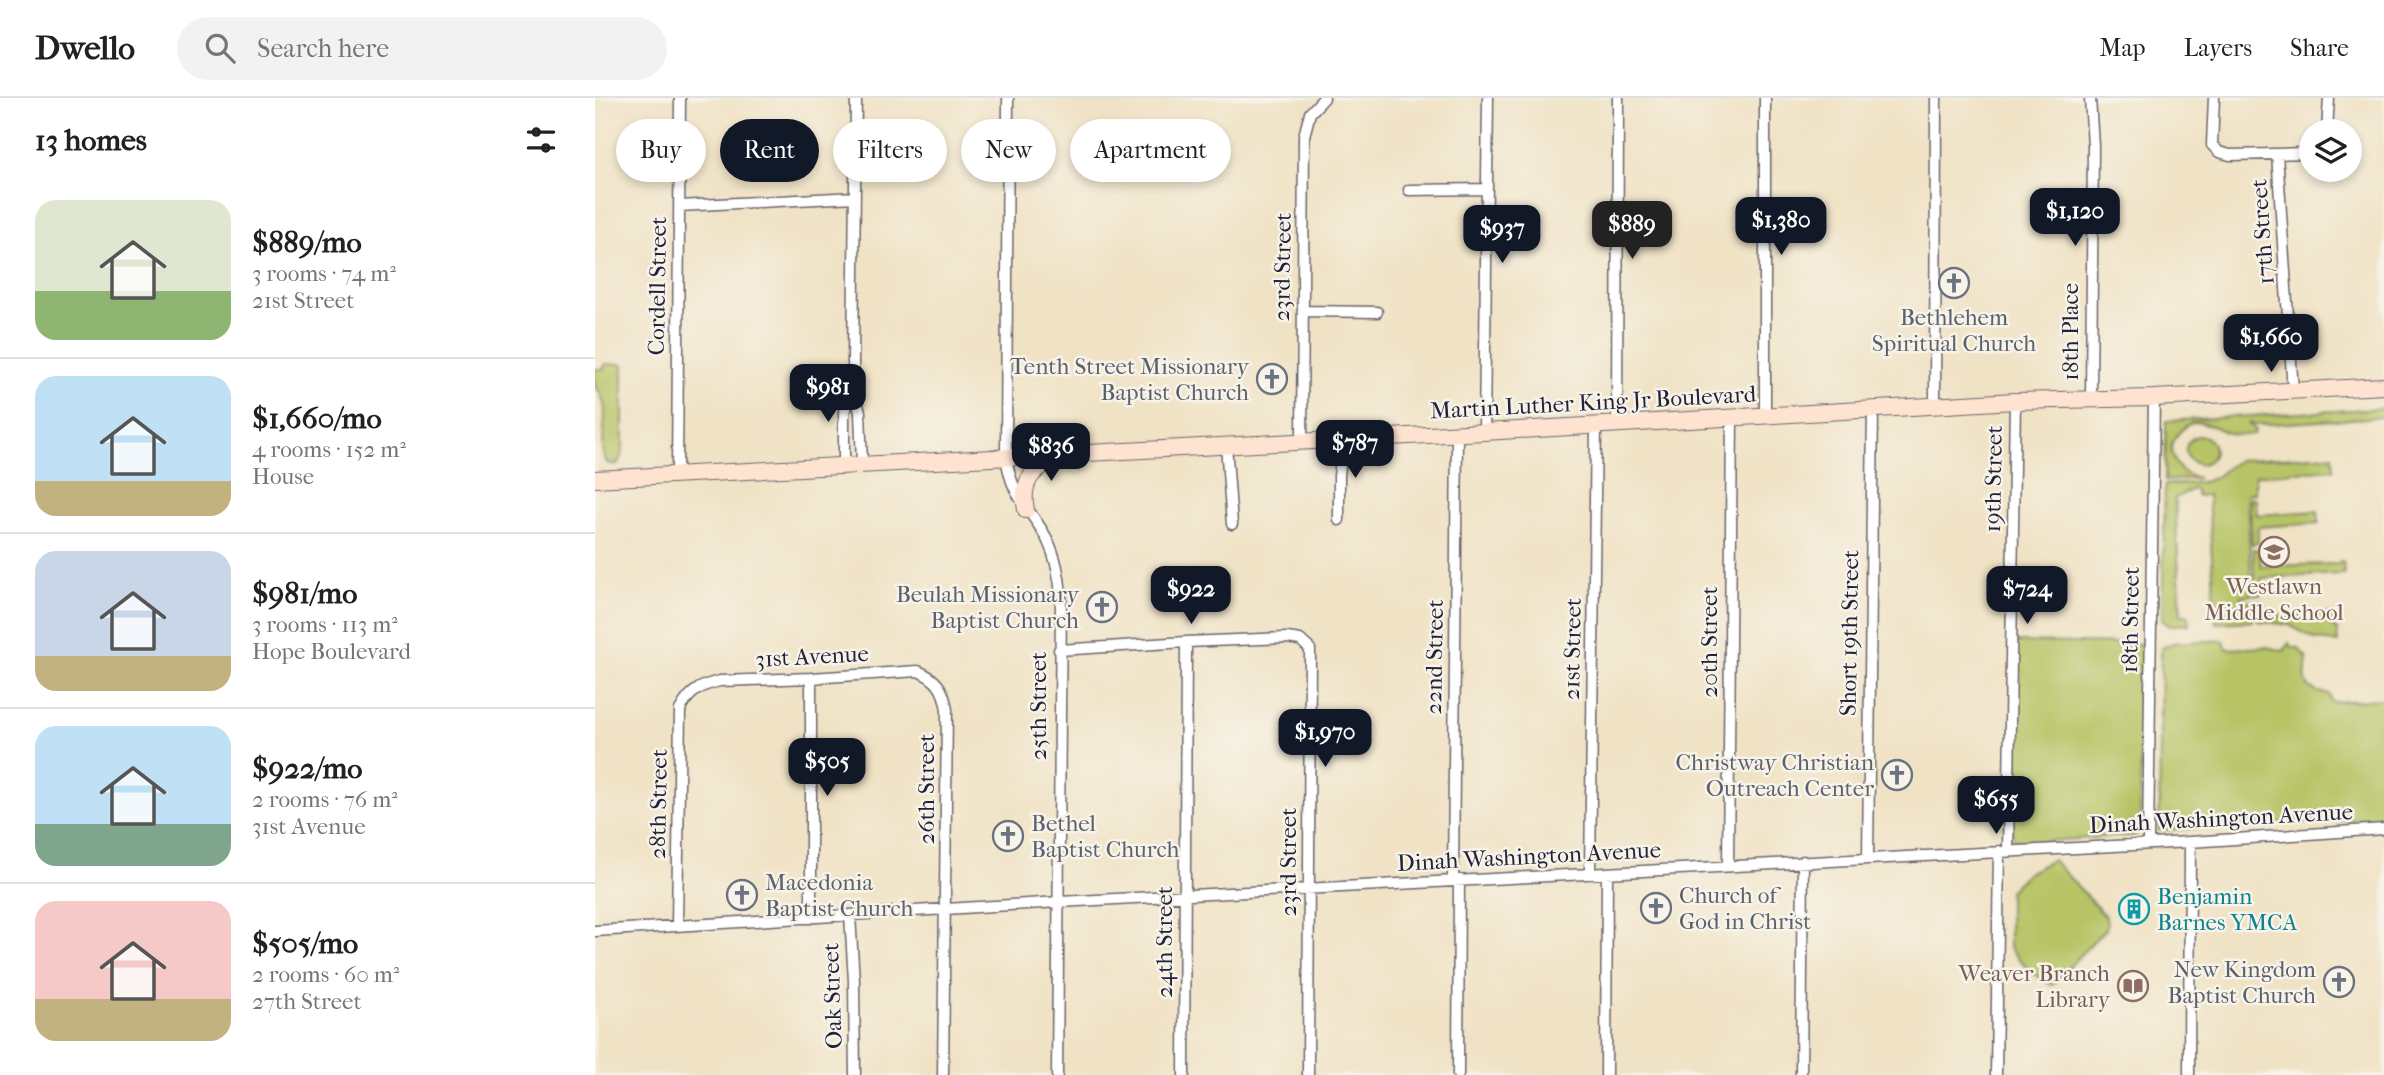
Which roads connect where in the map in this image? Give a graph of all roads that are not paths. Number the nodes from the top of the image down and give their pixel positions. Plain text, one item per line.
1 (680, 98) edge
2 (856, 98) edge
3 (1008, 98) edge
4 (1488, 98) edge
5 (1618, 98) edge
6 (1765, 98) edge
7 (1936, 98) edge
8 (2090, 98) edge
9 (2214, 98) edge
10 (2329, 98) edge
11 (1323, 99) edge
12 (2328, 119) edge
13 (2299, 153) edge
14 (2277, 154) junction
15 (1487, 189) junction
16 (1409, 190) dead end
17 (855, 197) junction
18 (679, 206) junction
19 (1304, 311) junction
20 (1377, 312) dead end
21 (2384, 386) edge
22 (854, 391) junction
23 (2293, 391) junction
24 (2091, 398) junction
25 (2154, 398) junction
26 (2015, 401) junction
27 (1935, 405) junction
28 (1873, 408) junction
29 (1765, 415) junction
30 (1732, 418) junction
31 (1617, 424) junction
32 (1595, 426) junction
33 (1485, 432) junction
34 (1457, 433) junction
35 (1302, 440) junction
36 (1343, 440) junction
37 (1226, 444) junction
38 (1066, 453) junction
39 (1006, 457) junction
40 (862, 464) junction
41 (844, 465) junction
42 (677, 475) junction
43 (595, 479) edge
44 (1026, 510) junction
45 (1339, 520) dead end
46 (1233, 524) dead end
47 (1186, 642) junction
48 (1059, 650) junction
49 (930, 676) joint
50 (811, 678) junction
51 (696, 689) joint
52 (2384, 829) edge
53 (2190, 842) junction
54 (2148, 844) junction
55 (2004, 851) junction
56 (1868, 858) junction
57 (1803, 861) junction
58 (1728, 866) junction
59 (1590, 873) junction
60 (1607, 873) junction
61 (1456, 880) junction
62 (1309, 889) junction
63 (1185, 895) junction
64 (1059, 902) junction
65 (946, 910) junction
66 (850, 915) junction
67 (811, 918) junction
68 (677, 926) junction
69 (595, 932) edge
70 (855, 1075) edge
71 (943, 1075) edge
72 (1057, 1075) edge
73 (1184, 1075) edge
74 (1308, 1075) edge
75 (1458, 1075) edge
76 (1606, 1075) edge
77 (1801, 1075) edge
78 (1996, 1075) edge
79 (2189, 1075) edge

1 - 18 street, Cordell Street
2 - 17 street
3 - 39 street, 25th Street
4 - 15 street
5 - 31 street
6 - 29 street
7 - 27 street
8 - 24 street, 18th Place
9 - 14 street
10 - 12 street
11 - 19 street, 23rd Street
13 - 14 street
14 - 23 street, 17th Street
15 - 16 street
15 - 33 street
17 - 18 street
17 - 22 street
18 - 42 street, Cordell Street
19 - 20 street
19 - 35 street, 23rd Street
21 - 23 main road, Martin Luther King Jr Boulevard
22 - 40 street
22 - 41 street
23 - 25 main road, Martin Luther King Jr Boulevard
24 - 25 main road, Martin Luther King Jr Boulevard
24 - 26 main road, Martin Luther King Jr Boulevard
25 - 54 street, 18th Street
26 - 27 main road, Martin Luther King Jr Boulevard
26 - 55 street, 19th Street
27 - 28 main road, Martin Luther King Jr Boulevard
28 - 29 main road, Martin Luther King Jr Boulevard
28 - 56 street, Short 19th Street
29 - 30 main road, Martin Luther King Jr Boulevard
30 - 31 main road, Martin Luther King Jr Boulevard
30 - 58 street, 20th Street
31 - 32 main road, Martin Luther King Jr Boulevard
32 - 33 main road, Martin Luther King Jr Boulevard
32 - 59 street, 21st Street
33 - 34 main road, Martin Luther King Jr Boulevard
34 - 36 main road, Martin Luther King Jr Boulevard
34 - 61 street, 22nd Street
35 - 36 main road, Martin Luther King Jr Boulevard
35 - 37 main road, Martin Luther King Jr Boulevard
36 - 45 street
37 - 38 main road, Martin Luther King Jr Boulevard
37 - 46 street
38 - 39 main road, Martin Luther King Jr Boulevard
38 - 44 main road
39 - 40 main road, Martin Luther King Jr Boulevard
39 - 44 street, 25th Street
40 - 41 main road, Martin Luther King Jr Boulevard
41 - 42 main road, Martin Luther King Jr Boulevard
42 - 43 main road, Martin Luther King Jr Boulevard
44 - 48 street, 25th Street
47 - 48 street
47 - 62 street, 23rd Street
47 - 63 street, 24th Street
48 - 64 street, 25th Street
49 - 50 street, 31st Avenue
49 - 65 street, 26th Street
50 - 51 street, 31st Avenue
50 - 67 street
51 - 68 street, 28th Street
52 - 53 street, Dinah Washington Avenue
53 - 54 street, Dinah Washington Avenue
53 - 79 street
54 - 55 street, Dinah Washington Avenue
55 - 56 street, Dinah Washington Avenue
55 - 78 street, 19th Street
56 - 57 street, Dinah Washington Avenue
57 - 58 street, Dinah Washington Avenue
57 - 77 street
58 - 60 street, Dinah Washington Avenue
59 - 60 street, Dinah Washington Avenue
59 - 61 street, Dinah Washington Avenue
60 - 76 street
61 - 62 street, Dinah Washington Avenue
61 - 75 street, 22nd Street
62 - 63 street, Dinah Washington Avenue
62 - 74 street, 23rd Street
63 - 64 street, Dinah Washington Avenue
63 - 73 street, 24th Street
64 - 65 street, Dinah Washington Avenue
64 - 72 street, 25th Street
65 - 66 street, Dinah Washington Avenue
65 - 71 street, 26th Street
66 - 67 street, Dinah Washington Avenue
66 - 70 street, Oak Street
67 - 68 street, Dinah Washington Avenue
68 - 69 street, Dinah Washington Avenue

